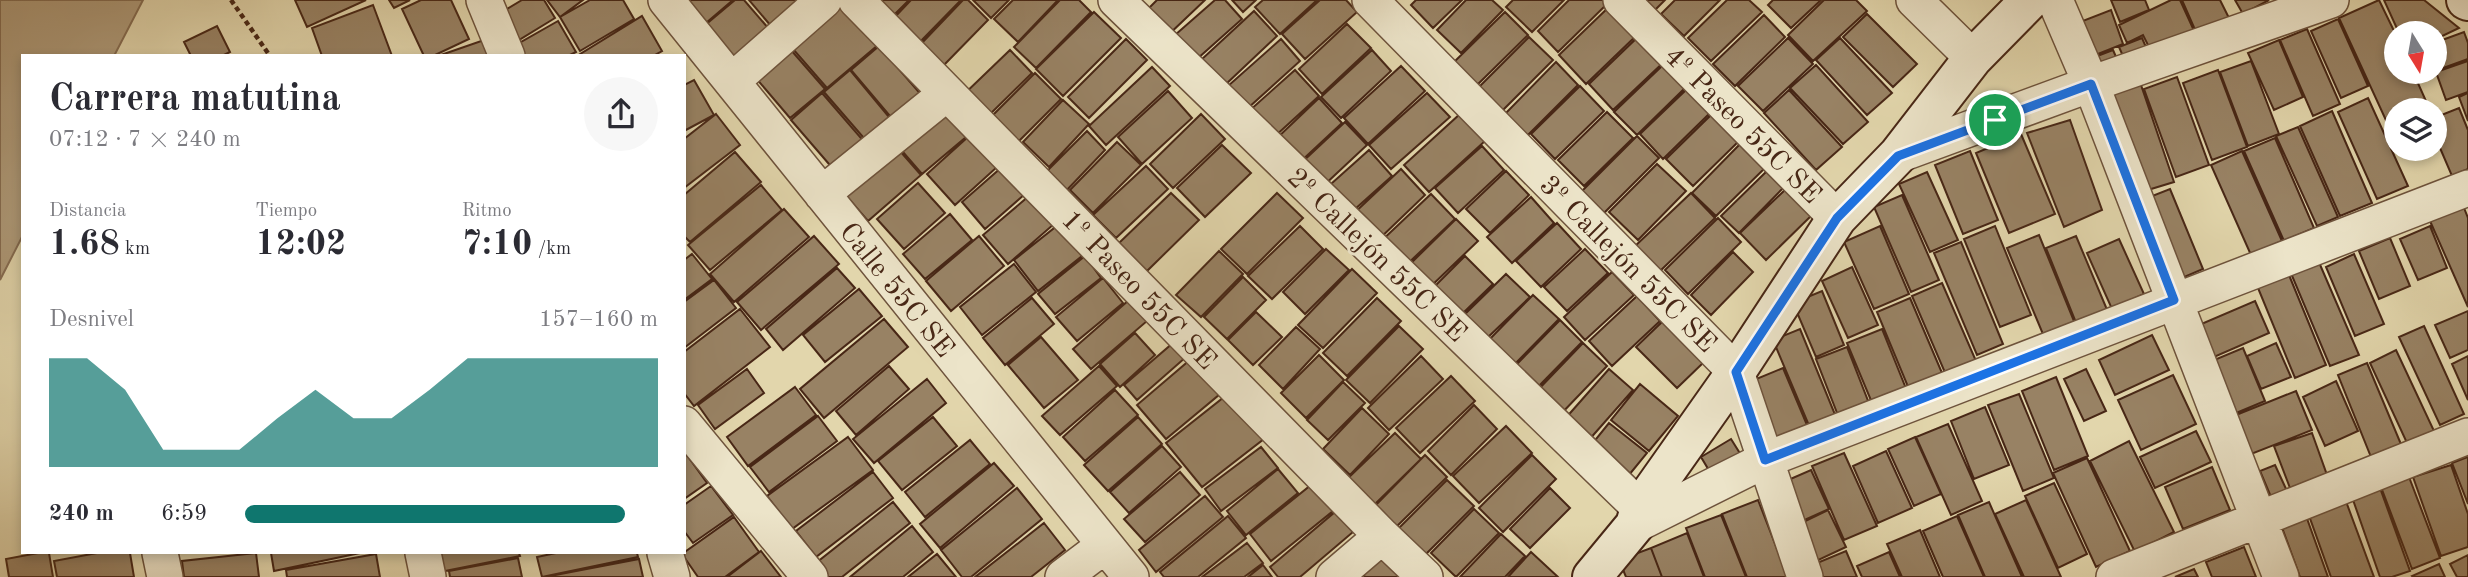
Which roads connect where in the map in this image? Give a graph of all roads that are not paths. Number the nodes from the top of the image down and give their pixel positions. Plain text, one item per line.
1 (484, 0) edge
2 (666, 0) edge
3 (824, 0) edge
4 (856, 0) edge
5 (1116, 0) edge
6 (1370, 0) edge
7 (1621, 0) edge
8 (1914, 0) edge
9 (2030, 0) edge
10 (2055, 0) edge
11 (2331, 0) edge
12 (507, 54) edge
13 (1973, 58) junction
14 (732, 81) junction
15 (2091, 84) junction
16 (947, 93) junction
17 (1898, 156) junction
18 (2468, 188) edge
19 (822, 194) junction
20 (1837, 218) junction
21 (2174, 300) junction
22 (1736, 372) junction
23 (686, 426) edge
24 (2468, 436) edge
25 (1765, 460) junction
26 (1638, 517) junction
27 (2260, 520) junction
28 (1381, 536) junction
29 (1104, 546) junction
30 (160, 554) edge
31 (423, 554) edge
32 (665, 554) edge
33 (164, 577) edge
34 (428, 577) edge
35 (672, 577) edge
36 (810, 577) edge
37 (1063, 577) edge
38 (1131, 577) edge
39 (1334, 577) edge
40 (1425, 577) edge
41 (1592, 577) edge
42 (1805, 577) edge
43 (2114, 577) edge
44 (2281, 577) edge

1 - 12 street
2 - 14 street, Calle 55C SE
3 - 14 street
4 - 16 street, 1º Paseo 55C SE
5 - 26 street, 2º Callejón 55C SE
6 - 22 street, 3º Callejón 55C SE
7 - 20 street, 4º Paseo 55C SE
8 - 13 street
9 - 13 street
10 - 15 street
11 - 15 street
13 - 17 street
14 - 19 street, Calle 55C SE
15 - 17 street
15 - 21 street
16 - 19 street
16 - 28 street, 1º Paseo 55C SE
17 - 20 street
18 - 21 street
19 - 29 street, Calle 55C SE
20 - 22 street
21 - 25 street
21 - 27 street
22 - 25 street, 3º Callejón 55C SE
22 - 26 street
23 - 36 street
24 - 27 street
25 - 26 street
25 - 42 street, 3º Callejón 55C SE
26 - 41 street
27 - 43 street
27 - 44 street
28 - 39 street
28 - 40 street, 1º Paseo 55C SE
29 - 37 street
29 - 38 street, Calle 55C SE
30 - 33 street
31 - 34 street
32 - 35 street

